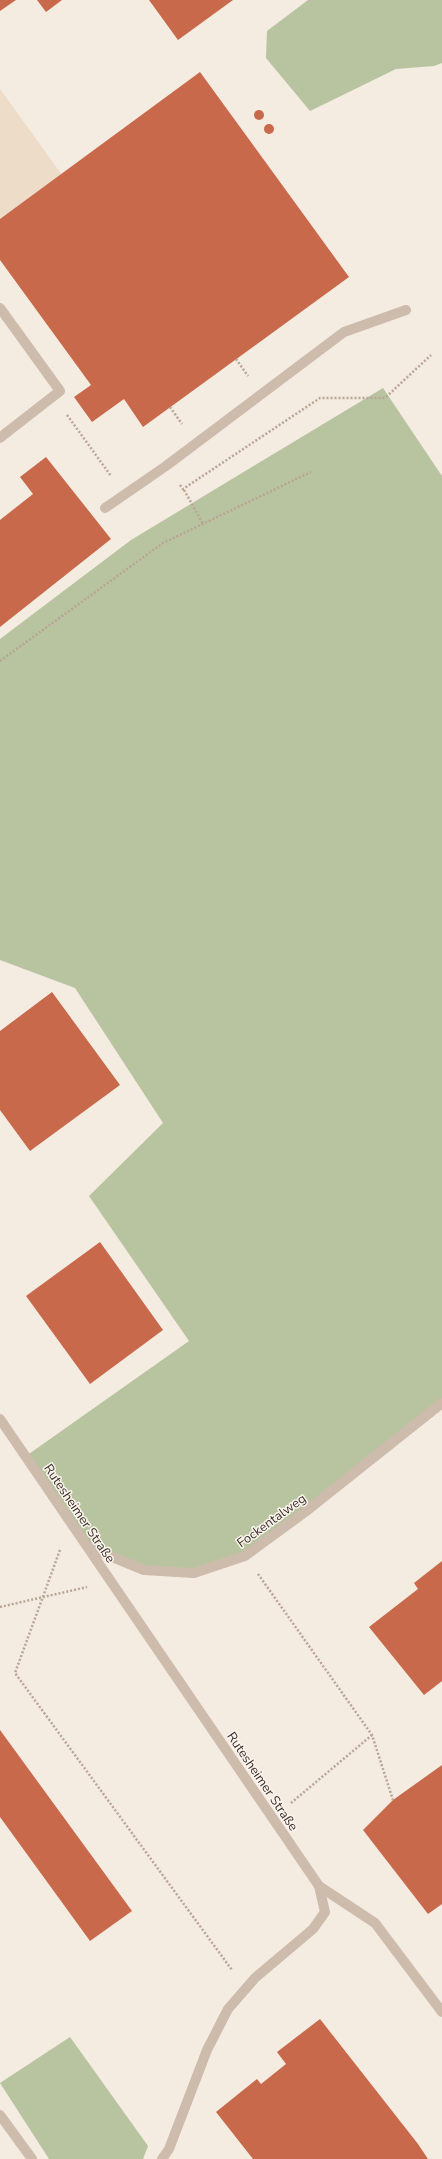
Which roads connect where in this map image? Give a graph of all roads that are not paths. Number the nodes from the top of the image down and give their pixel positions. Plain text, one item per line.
1 (0, 308) edge
2 (406, 310) dead end
3 (3, 436) edge
4 (105, 508) dead end
5 (442, 1403) edge
6 (0, 1420) edge
7 (88, 1547) junction
8 (319, 1886) junction
9 (442, 2012) edge
10 (0, 2115) edge
11 (32, 2159) edge
12 (162, 2159) edge

1 - 3 street
2 - 4 street
5 - 7 street, Fockentalweg
6 - 7 street, Rutesheimer Straße
7 - 8 street, Rutesheimer Straße
8 - 9 street
8 - 12 street, Rutesheimer Straße
10 - 11 street

